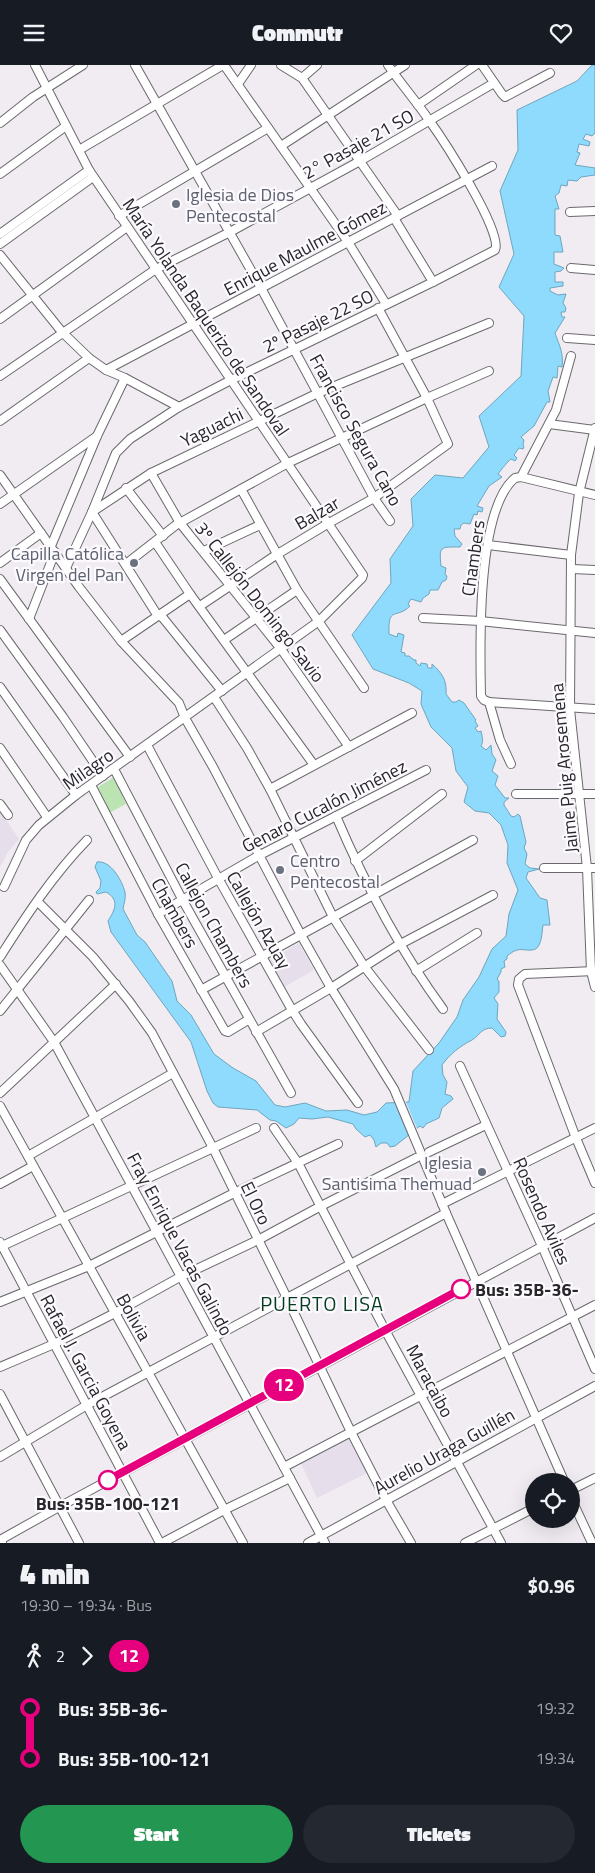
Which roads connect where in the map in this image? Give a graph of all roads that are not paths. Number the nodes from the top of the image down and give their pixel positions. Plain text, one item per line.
1 (35, 65) edge
2 (82, 65) edge
3 (135, 65) edge
4 (223, 65) edge
5 (251, 65) edge
6 (281, 65) edge
7 (317, 65) edge
8 (388, 65) edge
9 (405, 65) edge
10 (476, 65) edge
11 (482, 65) edge
12 (394, 73) junction
13 (550, 73) dead end
14 (302, 78) junction
15 (494, 83) junction
16 (238, 84) junction
17 (47, 88) junction
18 (158, 104) junction
19 (418, 105) junction
20 (329, 116) junction
21 (430, 121) junction
22 (0, 123) edge
23 (66, 126) junction
24 (268, 128) junction
25 (282, 146) junction
26 (78, 150) junction
27 (360, 161) junction
28 (492, 166) dead end
29 (196, 171) junction
30 (91, 173) junction
31 (0, 174) edge
32 (466, 179) junction
33 (310, 188) junction
34 (595, 211) edge
35 (570, 212) dead end
36 (119, 216) junction
37 (396, 217) junction
38 (126, 227) junction
39 (230, 232) junction
40 (0, 234) edge
41 (348, 242) junction
42 (0, 244) edge
43 (0, 255) edge
44 (571, 268) dead end
45 (156, 269) junction
46 (595, 270) edge
47 (433, 282) junction
48 (261, 288) junction
49 (33, 295) junction
50 (386, 304) junction
51 (378, 309) junction
52 (0, 319) edge
53 (489, 323) dead end
54 (193, 324) junction
55 (62, 332) junction
56 (567, 338) dead end
57 (595, 340) edge
58 (294, 348) junction
59 (570, 356) dead end
60 (404, 357) junction
61 (89, 358) junction
62 (106, 371) junction
63 (489, 371) dead end
64 (0, 376) edge
65 (126, 378) junction
66 (231, 380) junction
67 (318, 393) junction
68 (426, 398) junction
69 (179, 407) junction
70 (0, 421) edge
71 (260, 421) junction
72 (550, 424) junction
73 (595, 430) edge
74 (97, 436) junction
75 (341, 438) junction
76 (288, 463) junction
77 (151, 473) junction
78 (0, 475) edge
79 (521, 477) junction
80 (126, 488) junction
81 (241, 489) junction
82 (579, 493) junction
83 (14, 494) junction
84 (595, 495) edge
85 (374, 498) junction
86 (0, 504) edge
87 (92, 512) junction
88 (390, 521) dead end
89 (180, 523) junction
90 (329, 523) junction
91 (260, 525) junction
92 (42, 533) junction
93 (163, 536) junction
94 (155, 542) junction
95 (488, 545) junction
96 (53, 549) junction
97 (204, 551) junction
98 (276, 555) junction
99 (572, 555) junction
100 (0, 563) edge
101 (126, 565) junction
102 (66, 567) junction
103 (572, 569) junction
104 (595, 570) edge
105 (362, 578) joint
106 (0, 579) edge
107 (230, 586) junction
108 (297, 590) junction
109 (190, 594) junction
110 (200, 606) junction
111 (159, 615) junction
112 (257, 617) junction
113 (424, 618) dead end
114 (29, 619) junction
115 (319, 621) junction
116 (480, 621) junction
117 (0, 630) edge
118 (571, 630) junction
119 (595, 633) edge
120 (224, 640) junction
121 (121, 641) junction
122 (281, 649) junction
123 (247, 673) junction
124 (0, 687) edge
125 (364, 689) dead end
126 (222, 691) junction
127 (214, 697) junction
128 (489, 702) junction
129 (570, 709) junction
130 (595, 709) edge
131 (412, 713) dead end
132 (184, 718) junction
133 (147, 745) junction
134 (349, 747) junction
135 (0, 748) edge
136 (130, 757) junction
137 (511, 764) dead end
138 (314, 765) junction
139 (114, 769) junction
140 (426, 770) dead end
141 (103, 777) junction
142 (91, 785) junction
143 (270, 789) junction
144 (442, 794) dead end
145 (516, 794) dead end
146 (580, 794) junction
147 (595, 794) edge
148 (76, 795) junction
149 (0, 804) edge
150 (8, 815) dead end
151 (336, 816) junction
152 (47, 817) junction
153 (293, 837) junction
154 (88, 840) dead end
155 (473, 840) dead end
156 (258, 855) junction
157 (355, 861) junction
158 (544, 868) dead end
159 (591, 868) edge
160 (218, 878) junction
161 (4, 887) dead end
162 (493, 895) dead end
163 (373, 896) junction
164 (182, 899) junction
165 (89, 900) dead end
166 (38, 902) junction
167 (158, 914) junction
168 (333, 917) junction
169 (66, 928) junction
170 (477, 933) dead end
171 (301, 935) junction
172 (400, 944) junction
173 (263, 956) junction
174 (0, 957) edge
175 (0, 965) edge
176 (364, 966) junction
177 (416, 971) junction
178 (593, 971) edge
179 (226, 976) junction
180 (116, 984) junction
181 (331, 987) junction
182 (595, 987) edge
183 (17, 989) junction
184 (201, 990) junction
185 (443, 1009) dead end
186 (292, 1010) junction
187 (0, 1011) edge
188 (248, 1020) junction
189 (256, 1032) junction
190 (54, 1042) junction
191 (429, 1050) dead end
192 (460, 1066) dead end
193 (173, 1073) junction
194 (0, 1093) edge
195 (291, 1093) dead end
196 (358, 1103) dead end
197 (0, 1106) edge
198 (94, 1117) junction
199 (486, 1125) junction
200 (274, 1128) dead end
201 (595, 1128) edge
202 (256, 1129) dead end
203 (576, 1138) junction
204 (338, 1144) dead end
205 (213, 1148) junction
206 (429, 1152) dead end
207 (28, 1156) junction
208 (416, 1158) dead end
209 (298, 1163) junction
210 (33, 1166) junction
211 (507, 1171) junction
212 (593, 1172) edge
213 (595, 1183) edge
214 (0, 1184) edge
215 (132, 1186) junction
216 (234, 1193) junction
217 (442, 1204) junction
218 (321, 1206) junction
219 (446, 1213) junction
220 (62, 1218) junction
221 (595, 1218) edge
222 (156, 1232) junction
223 (258, 1240) junction
224 (1, 1245) edge
225 (542, 1246) junction
226 (351, 1263) junction
227 (89, 1266) junction
228 (180, 1277) junction
229 (476, 1281) junction
230 (26, 1291) junction
231 (287, 1298) junction
232 (0, 1302) edge
233 (595, 1305) edge
234 (115, 1313) junction
235 (573, 1317) junction
236 (385, 1329) junction
237 (214, 1338) junction
238 (54, 1343) junction
239 (507, 1351) junction
240 (319, 1366) junction
241 (0, 1367) edge
242 (595, 1369) edge
243 (148, 1373) junction
244 (595, 1386) edge
245 (0, 1394) edge
246 (421, 1395) junction
247 (249, 1404) junction
248 (87, 1405) junction
249 (536, 1417) junction
250 (351, 1432) junction
251 (184, 1438) junction
252 (25, 1442) junction
253 (0, 1457) edge
254 (456, 1461) junction
255 (284, 1467) junction
256 (122, 1472) junction
257 (560, 1473) edge
258 (290, 1478) junction
259 (595, 1478) edge
260 (580, 1486) edge
261 (386, 1500) junction
262 (59, 1507) junction
263 (224, 1510) junction
264 (525, 1513) edge
265 (580, 1517) edge
266 (493, 1529) junction
267 (323, 1539) edge
268 (0, 1540) edge
269 (2, 1543) edge
270 (78, 1543) edge
271 (161, 1543) edge
272 (242, 1543) edge
273 (308, 1543) edge
274 (411, 1543) edge
275 (465, 1543) edge
276 (501, 1543) edge
277 (592, 1543) edge

1 - 17 street, María Yolanda Baquerizo de Sandoval
2 - 17 street
3 - 18 street, Francisco Segura Cano
4 - 16 street
4 - 18 street
5 - 16 street
6 - 14 street
7 - 14 street
8 - 12 street
9 - 12 street
10 - 19 street
11 - 15 street
12 - 19 street
12 - 20 street
13 - 15 street
14 - 20 street
15 - 21 street, 2° Pasaje 21 SO
16 - 24 street
17 - 22 street
17 - 23 street, María Yolanda Baquerizo de Sandoval
18 - 26 street
18 - 29 street, Francisco Segura Cano
19 - 21 street
20 - 25 street
20 - 27 street
21 - 27 street, 2° Pasaje 21 SO
21 - 32 street
23 - 26 street, María Yolanda Baquerizo de Sandoval
23 - 31 street
24 - 25 street
24 - 29 street
25 - 33 street
26 - 30 street, María Yolanda Baquerizo de Sandoval
27 - 33 street, 2° Pasaje 21 SO
27 - 37 street
28 - 32 street, Enrique Maulme Gómez
29 - 36 street
29 - 39 street, Francisco Segura Cano
30 - 36 street, María Yolanda Baquerizo de Sandoval
30 - 40 street
30 - 42 street
32 - 37 street, Enrique Maulme Gómez
32 - 47 street, 2º Pasaje 22 SO
33 - 39 street, 2° Pasaje 21 SO
33 - 41 street
34 - 35 street
36 - 38 street, María Yolanda Baquerizo de Sandoval
37 - 41 street, Enrique Maulme Gómez
37 - 47 street
38 - 45 street, María Yolanda Baquerizo de Sandoval
38 - 49 street
39 - 45 street, 2° Pasaje 21 SO
39 - 48 street, Francisco Segura Cano
41 - 48 street, Enrique Maulme Gómez
41 - 50 street
43 - 49 street
44 - 46 street
45 - 54 street, María Yolanda Baquerizo de Sandoval
45 - 55 street, 2° Pasaje 21 SO
47 - 50 street, 2º Pasaje 22 SO
48 - 54 street, Enrique Maulme Gómez
48 - 58 street, Francisco Segura Cano
49 - 52 street
49 - 55 street
50 - 51 street, 2º Pasaje 22 SO
51 - 58 street, 2º Pasaje 22 SO
51 - 60 street
53 - 60 street, Yaguachi
54 - 62 street, Enrique Maulme Gómez
54 - 66 street, María Yolanda Baquerizo de Sandoval
55 - 61 street
55 - 64 street, 2° Pasaje 21 SO
56 - 57 street
58 - 66 street, 2º Pasaje 22 SO
58 - 67 street, Francisco Segura Cano
59 - 72 street, Chambers
60 - 67 street, Yaguachi
60 - 68 street
61 - 62 street
61 - 70 street
62 - 65 street
63 - 68 street
65 - 69 street
65 - 74 street
66 - 69 street, 2º Pasaje 22 SO
66 - 71 street, María Yolanda Baquerizo de Sandoval
67 - 71 street, Yaguachi
67 - 75 street, Francisco Segura Cano
68 - 75 street
68 - 85 street, Balzar
69 - 87 street, 2º Pasaje 22 SO
71 - 76 street, María Yolanda Baquerizo de Sandoval
71 - 77 street, Yaguachi
72 - 73 street
72 - 79 street, Chambers
73 - 82 street, Jaime Puig Arosemena
74 - 83 street
74 - 96 street
75 - 76 street
75 - 85 street, Francisco Segura Cano
76 - 81 street
76 - 90 street, María Yolanda Baquerizo de Sandoval
77 - 80 street, Yaguachi
77 - 89 street, 3º Callejón Domingo Savio
78 - 83 street
79 - 82 street
79 - 95 street, Chambers
80 - 87 street, Yaguachi
80 - 93 street
81 - 89 street
81 - 91 street
82 - 84 street
82 - 99 street, Jaime Puig Arosemena
83 - 86 street
83 - 92 street
85 - 88 street, Francisco Segura Cano
85 - 90 street, Balzar
87 - 101 street
87 - 102 street, 2º Pasaje 22 SO
89 - 93 street
89 - 97 street, 3º Callejón Domingo Savio
90 - 98 street, Balzar
90 - 105 street, María Yolanda Baquerizo de Sandoval
91 - 97 street
91 - 98 street
92 - 96 street
92 - 100 street
93 - 94 street
94 - 101 street
94 - 109 street
95 - 99 street
95 - 116 street, Chambers
96 - 102 street
96 - 114 street
97 - 107 street, 3º Callejón Domingo Savio
98 - 107 street, Balzar
98 - 108 street
99 - 103 street, Jaime Puig Arosemena
101 - 111 street
102 - 121 street
103 - 104 street
103 - 118 street, Jaime Puig Arosemena
105 - 115 street, Milagro
106 - 114 street
107 - 110 street, Balzar
107 - 112 street, 3º Callejón Domingo Savio
108 - 112 street
108 - 115 street
109 - 110 street
109 - 111 street
110 - 120 street
111 - 121 street
111 - 126 street
112 - 120 street
112 - 122 street, 3º Callejón Domingo Savio
113 - 116 street
114 - 136 street
115 - 122 street, Milagro
115 - 125 street
116 - 118 street
116 - 128 street, Chambers
117 - 141 street
118 - 119 street
118 - 129 street, Jaime Puig Arosemena
120 - 123 street
121 - 132 street
122 - 123 street, Milagro
122 - 134 street, 3º Callejón Domingo Savio
123 - 126 street, Milagro
123 - 138 street
124 - 148 street
126 - 127 street, Milagro
127 - 132 street, Milagro
127 - 143 street
128 - 129 street
128 - 137 street
129 - 130 street
129 - 146 street, Jaime Puig Arosemena
131 - 134 street
132 - 133 street, Milagro
132 - 156 street
133 - 136 street, Milagro
133 - 160 street, Callejón Azuay
134 - 138 street
135 - 152 street
136 - 139 street, Milagro
138 - 143 street
139 - 141 street, Milagro
139 - 164 street, Callejon Chambers
140 - 151 street, Genaro Cucalón Jiménez
141 - 142 street, Milagro
142 - 148 street, Milagro
142 - 167 street, Chambers
143 - 153 street
144 - 157 street
145 - 146 street
146 - 147 street
146 - 159 street, Jaime Puig Arosemena
148 - 152 street, Milagro
149 - 150 street
151 - 153 street, Genaro Cucalón Jiménez
151 - 157 street
152 - 161 street, Milagro
153 - 156 street, Genaro Cucalón Jiménez
153 - 168 street
154 - 166 street
155 - 163 street
156 - 160 street, Genaro Cucalón Jiménez
156 - 171 street
157 - 163 street
158 - 159 street
159 - 178 street, Jaime Puig Arosemena
160 - 164 street, Genaro Cucalón Jiménez
160 - 173 street, Callejón Azuay
162 - 172 street
163 - 168 street
163 - 172 street
164 - 167 street, Genaro Cucalón Jiménez
164 - 179 street, Callejon Chambers
165 - 169 street
166 - 169 street, El Oro
166 - 174 street
167 - 184 street, Chambers
168 - 171 street
168 - 176 street
169 - 180 street, El Oro
169 - 183 street
170 - 177 street
171 - 173 street
171 - 181 street
172 - 176 street
172 - 177 street
173 - 179 street
173 - 186 street, Callejón Azuay
175 - 183 street, Fray Enrique Vacas Galindo
176 - 181 street
176 - 191 street
177 - 185 street
178 - 182 street, Jaime Puig Arosemena
178 - 203 street
179 - 184 street
179 - 188 street, Callejon Chambers
180 - 190 street
180 - 193 street, El Oro
181 - 186 street
181 - 217 street
183 - 187 street
183 - 190 street, Fray Enrique Vacas Galindo
184 - 188 street, Chambers
186 - 189 street
186 - 196 street, Callejón Azuay
188 - 189 street, Callejon Chambers
189 - 195 street, Callejon Chambers
190 - 194 street
190 - 198 street, Fray Enrique Vacas Galindo
192 - 199 street, Rosendo Aviles
193 - 198 street
193 - 205 street, El Oro
197 - 207 street, Bolivia
198 - 207 street
198 - 215 street, Fray Enrique Vacas Galindo
199 - 206 street
199 - 211 street, Rosendo Aviles
200 - 209 street, Maracaibo
201 - 203 street
202 - 205 street
203 - 211 street
203 - 212 street
204 - 209 street
205 - 215 street
205 - 216 street, El Oro
207 - 210 street, Bolivia
208 - 218 street
209 - 216 street
209 - 218 street, Maracaibo
210 - 214 street
210 - 220 street, Bolivia
211 - 217 street
211 - 225 street, Rosendo Aviles
212 - 213 street
215 - 220 street
215 - 222 street, Fray Enrique Vacas Galindo
216 - 222 street
216 - 223 street, El Oro
217 - 219 street
218 - 223 street
218 - 226 street, Maracaibo
219 - 226 street
219 - 229 street
220 - 224 street
220 - 227 street, Bolivia
221 - 225 street
222 - 227 street
222 - 228 street, Fray Enrique Vacas Galindo
223 - 228 street
223 - 231 street, El Oro
224 - 230 street, Rafael J. Garcia Goyena
225 - 229 street
225 - 235 street, Rosendo Aviles
226 - 231 street
226 - 236 street, Maracaibo
227 - 230 street
227 - 234 street, Bolivia
228 - 234 street
228 - 237 street, Fray Enrique Vacas Galindo
229 - 236 street
229 - 239 street
230 - 232 street
230 - 238 street, Rafael J. Garcia Goyena
231 - 237 street
231 - 240 street, El Oro
233 - 235 street
234 - 238 street
234 - 243 street, Bolivia
235 - 239 street
235 - 242 street, Rosendo Aviles
236 - 240 street
236 - 246 street, Maracaibo
237 - 243 street
237 - 247 street, Fray Enrique Vacas Galindo
238 - 241 street
238 - 248 street, Rafael J. Garcia Goyena
239 - 246 street
239 - 249 street
240 - 247 street
240 - 250 street, El Oro
243 - 248 street
243 - 251 street, Bolivia
244 - 249 street, Aurelio Uraga Guillén
245 - 252 street
246 - 250 street
246 - 254 street, Maracaibo
247 - 251 street
247 - 255 street, Fray Enrique Vacas Galindo
248 - 252 street
248 - 256 street, Rafael J. Garcia Goyena
249 - 254 street, Aurelio Uraga Guillén
249 - 257 street
250 - 255 street
250 - 261 street, El Oro
251 - 256 street
251 - 263 street, Bolivia
252 - 253 street
252 - 262 street
254 - 261 street, Aurelio Uraga Guillén
254 - 266 street, Maracaibo
255 - 258 street, Fray Enrique Vacas Galindo
256 - 262 street
256 - 271 street, Rafael J. Garcia Goyena
258 - 263 street
258 - 267 street, Fray Enrique Vacas Galindo
259 - 260 street
261 - 267 street, Aurelio Uraga Guillén
261 - 274 street, El Oro
262 - 268 street
262 - 270 street
263 - 271 street
263 - 272 street, Bolivia
264 - 266 street
265 - 277 street
266 - 275 street
266 - 276 street, Maracaibo
267 - 273 street, Aurelio Uraga Guillén
268 - 269 street

